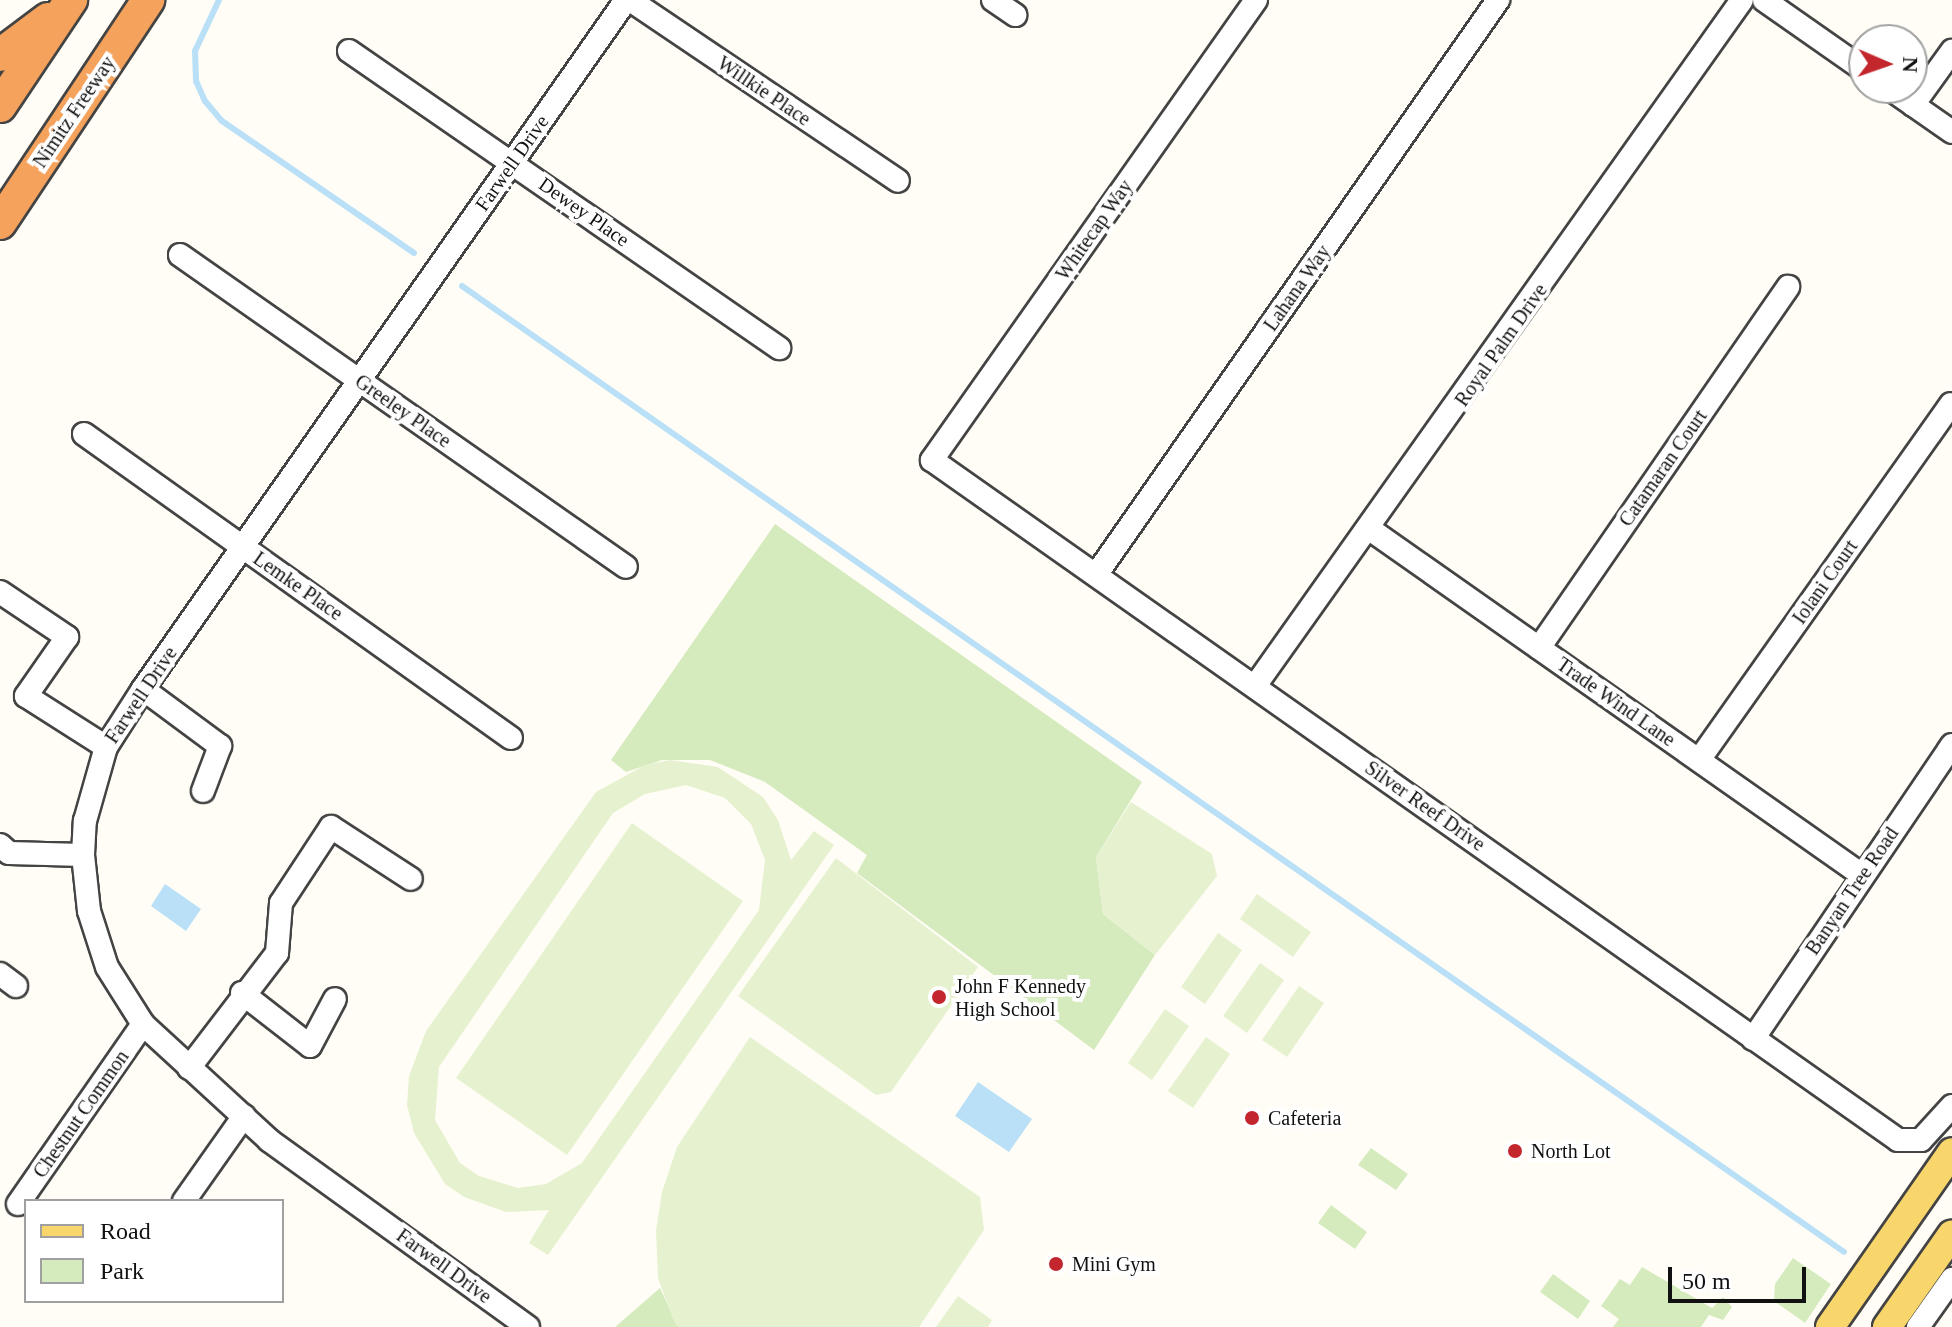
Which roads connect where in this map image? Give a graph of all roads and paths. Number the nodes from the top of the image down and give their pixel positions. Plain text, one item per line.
1 (148, 0) edge
2 (628, 0) edge
3 (993, 0) edge
4 (1256, 0) edge
5 (1498, 0) edge
6 (1742, 0) edge
7 (1764, 0) edge
8 (69, 3) edge
9 (1015, 15) dead end
10 (349, 51) dead end
11 (1952, 51) edge
12 (0, 55) edge
13 (1848, 59) edge
14 (1913, 105) joint
15 (0, 106) edge
16 (1952, 132) edge
17 (513, 162) junction
18 (898, 181) dead end
19 (7, 213) edge
20 (0, 241) edge
21 (180, 255) dead end
22 (1788, 287) dead end
23 (779, 348) dead end
24 (360, 381) junction
25 (1951, 404) edge
26 (84, 434) dead end
27 (932, 460) joint
28 (1371, 530) junction
29 (243, 548) junction
30 (626, 567) dead end
31 (1096, 575) junction
32 (0, 592) edge
33 (1539, 648) junction
34 (1255, 686) junction
35 (143, 689) junction
36 (511, 738) dead end
37 (1952, 745) edge
38 (106, 747) junction
39 (1699, 760) junction
40 (203, 791) dead end
41 (0, 845) edge
42 (83, 855) junction
43 (1862, 875) junction
44 (411, 879) dead end
45 (242, 993) junction
46 (335, 999) dead end
47 (143, 1024) junction
48 (1753, 1039) junction
49 (189, 1068) junction
50 (1952, 1106) edge
51 (244, 1116) junction
52 (1952, 1152) edge
53 (185, 1199) edge
54 (18, 1204) dead end
55 (1952, 1234) edge
56 (1952, 1279) edge
57 (528, 1327) edge
58 (1830, 1327) edge
59 (1887, 1327) edge
60 (1918, 1327) edge

1 - 19 highway, Nimitz Freeway
2 - 17 street, Farwell Drive
2 - 18 street, Willkie Place
3 - 9 street
4 - 27 street, Whitecap Way
5 - 31 street, Lahana Way
6 - 28 street, Royal Palm Drive
7 - 13 street
8 - 12 highway
8 - 15 highway
10 - 17 street, Dewey Place
11 - 14 street
14 - 16 street
17 - 23 street, Dewey Place
17 - 24 street, Farwell Drive
19 - 20 highway, Nimitz Freeway
21 - 24 street, Greeley Place
22 - 33 street, Catamaran Court
24 - 29 street, Farwell Drive
24 - 30 street, Greeley Place
25 - 39 street, Iolani Court
26 - 29 street, Lemke Place
27 - 31 street, Silver Reef Drive
28 - 33 street, Trade Wind Lane
28 - 34 street, Royal Palm Drive
29 - 35 street, Farwell Drive
29 - 36 street, Lemke Place
31 - 34 street, Silver Reef Drive
32 - 38 street
33 - 39 street, Trade Wind Lane
34 - 48 street, Silver Reef Drive
35 - 38 street, Farwell Drive
35 - 40 street
37 - 43 street, Banyan Tree Road
38 - 42 street, Farwell Drive
39 - 43 street, Trade Wind Lane
41 - 42 street
42 - 47 street, Farwell Drive
43 - 48 street, Banyan Tree Road
44 - 45 street
45 - 46 street
45 - 49 street
47 - 49 street, Farwell Drive
47 - 54 street, Chestnut Common
48 - 50 street, Silver Reef Drive
49 - 51 street, Farwell Drive
51 - 53 street
51 - 57 street, Farwell Drive
52 - 58 main road
55 - 59 main road
56 - 60 street

